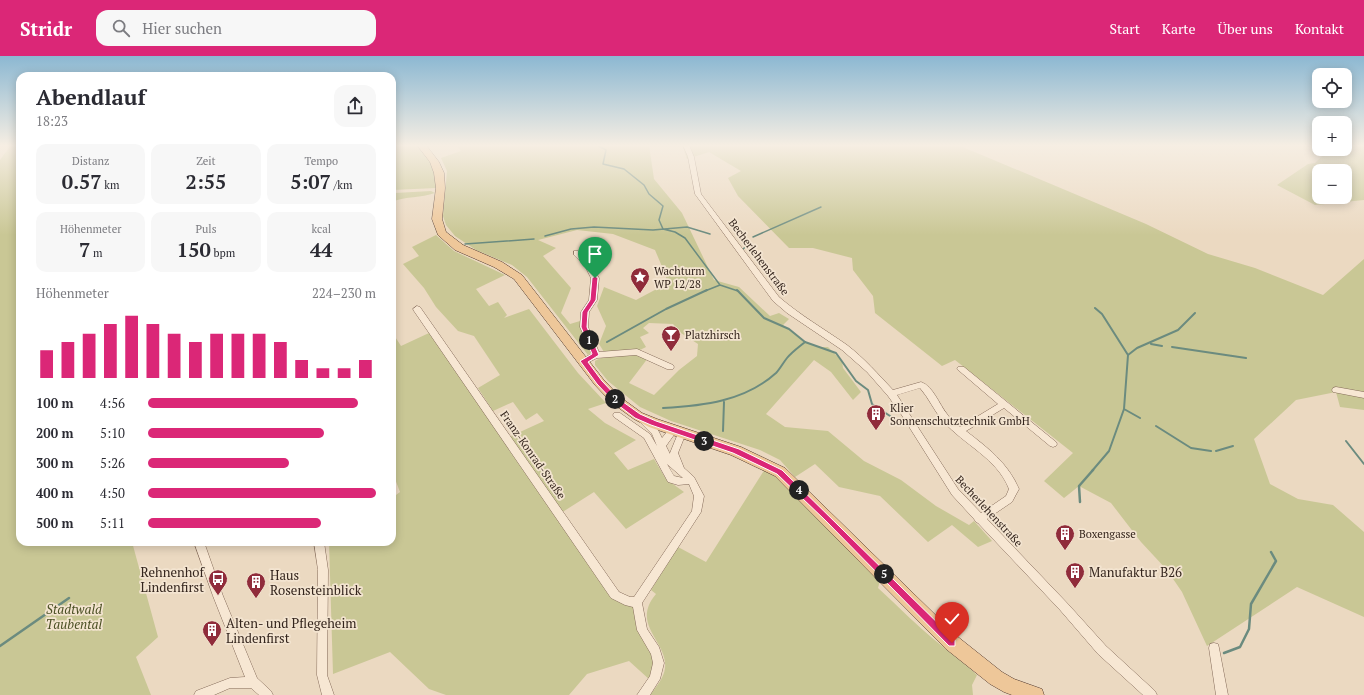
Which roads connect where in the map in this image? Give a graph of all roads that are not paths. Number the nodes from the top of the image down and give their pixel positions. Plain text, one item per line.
1 (440, 175) edge
2 (694, 175) edge
3 (576, 253) dead end
4 (418, 309) dead end
5 (596, 355) junction
6 (584, 361) junction
7 (670, 367) dead end
8 (961, 368) dead end
9 (1336, 390) dead end
10 (891, 394) junction
11 (1364, 395) edge
12 (1004, 404) junction
13 (616, 415) dead end
14 (638, 416) junction
15 (960, 431) junction
16 (678, 432) junction
17 (1053, 444) dead end
18 (661, 447) junction
19 (681, 470) junction
20 (691, 480) junction
21 (979, 519) junction
22 (200, 546) edge
23 (320, 546) edge
24 (637, 602) junction
25 (1214, 648) dead end
26 (253, 682) junction
27 (200, 695) edge
28 (267, 695) edge
29 (328, 695) edge
30 (643, 695) edge
31 (1036, 695) edge
32 (1151, 695) edge
33 (1222, 695) edge

1 - 6 main road
2 - 10 street, Becherlehenstraße
3 - 5 street
4 - 24 street, Franz-Konrad-Straße
5 - 6 street
5 - 7 street
6 - 14 main road
8 - 12 street
9 - 11 street
10 - 15 street
10 - 21 street, Becherlehenstraße
12 - 15 street
12 - 17 street
13 - 20 street
14 - 16 main road
14 - 18 street
15 - 21 street
16 - 18 street
16 - 19 street
16 - 31 main road
18 - 19 street
19 - 20 street
20 - 24 street
21 - 32 street, Becherlehenstraße
22 - 26 street
23 - 29 street
24 - 30 street
25 - 33 street
26 - 27 street
26 - 28 street

